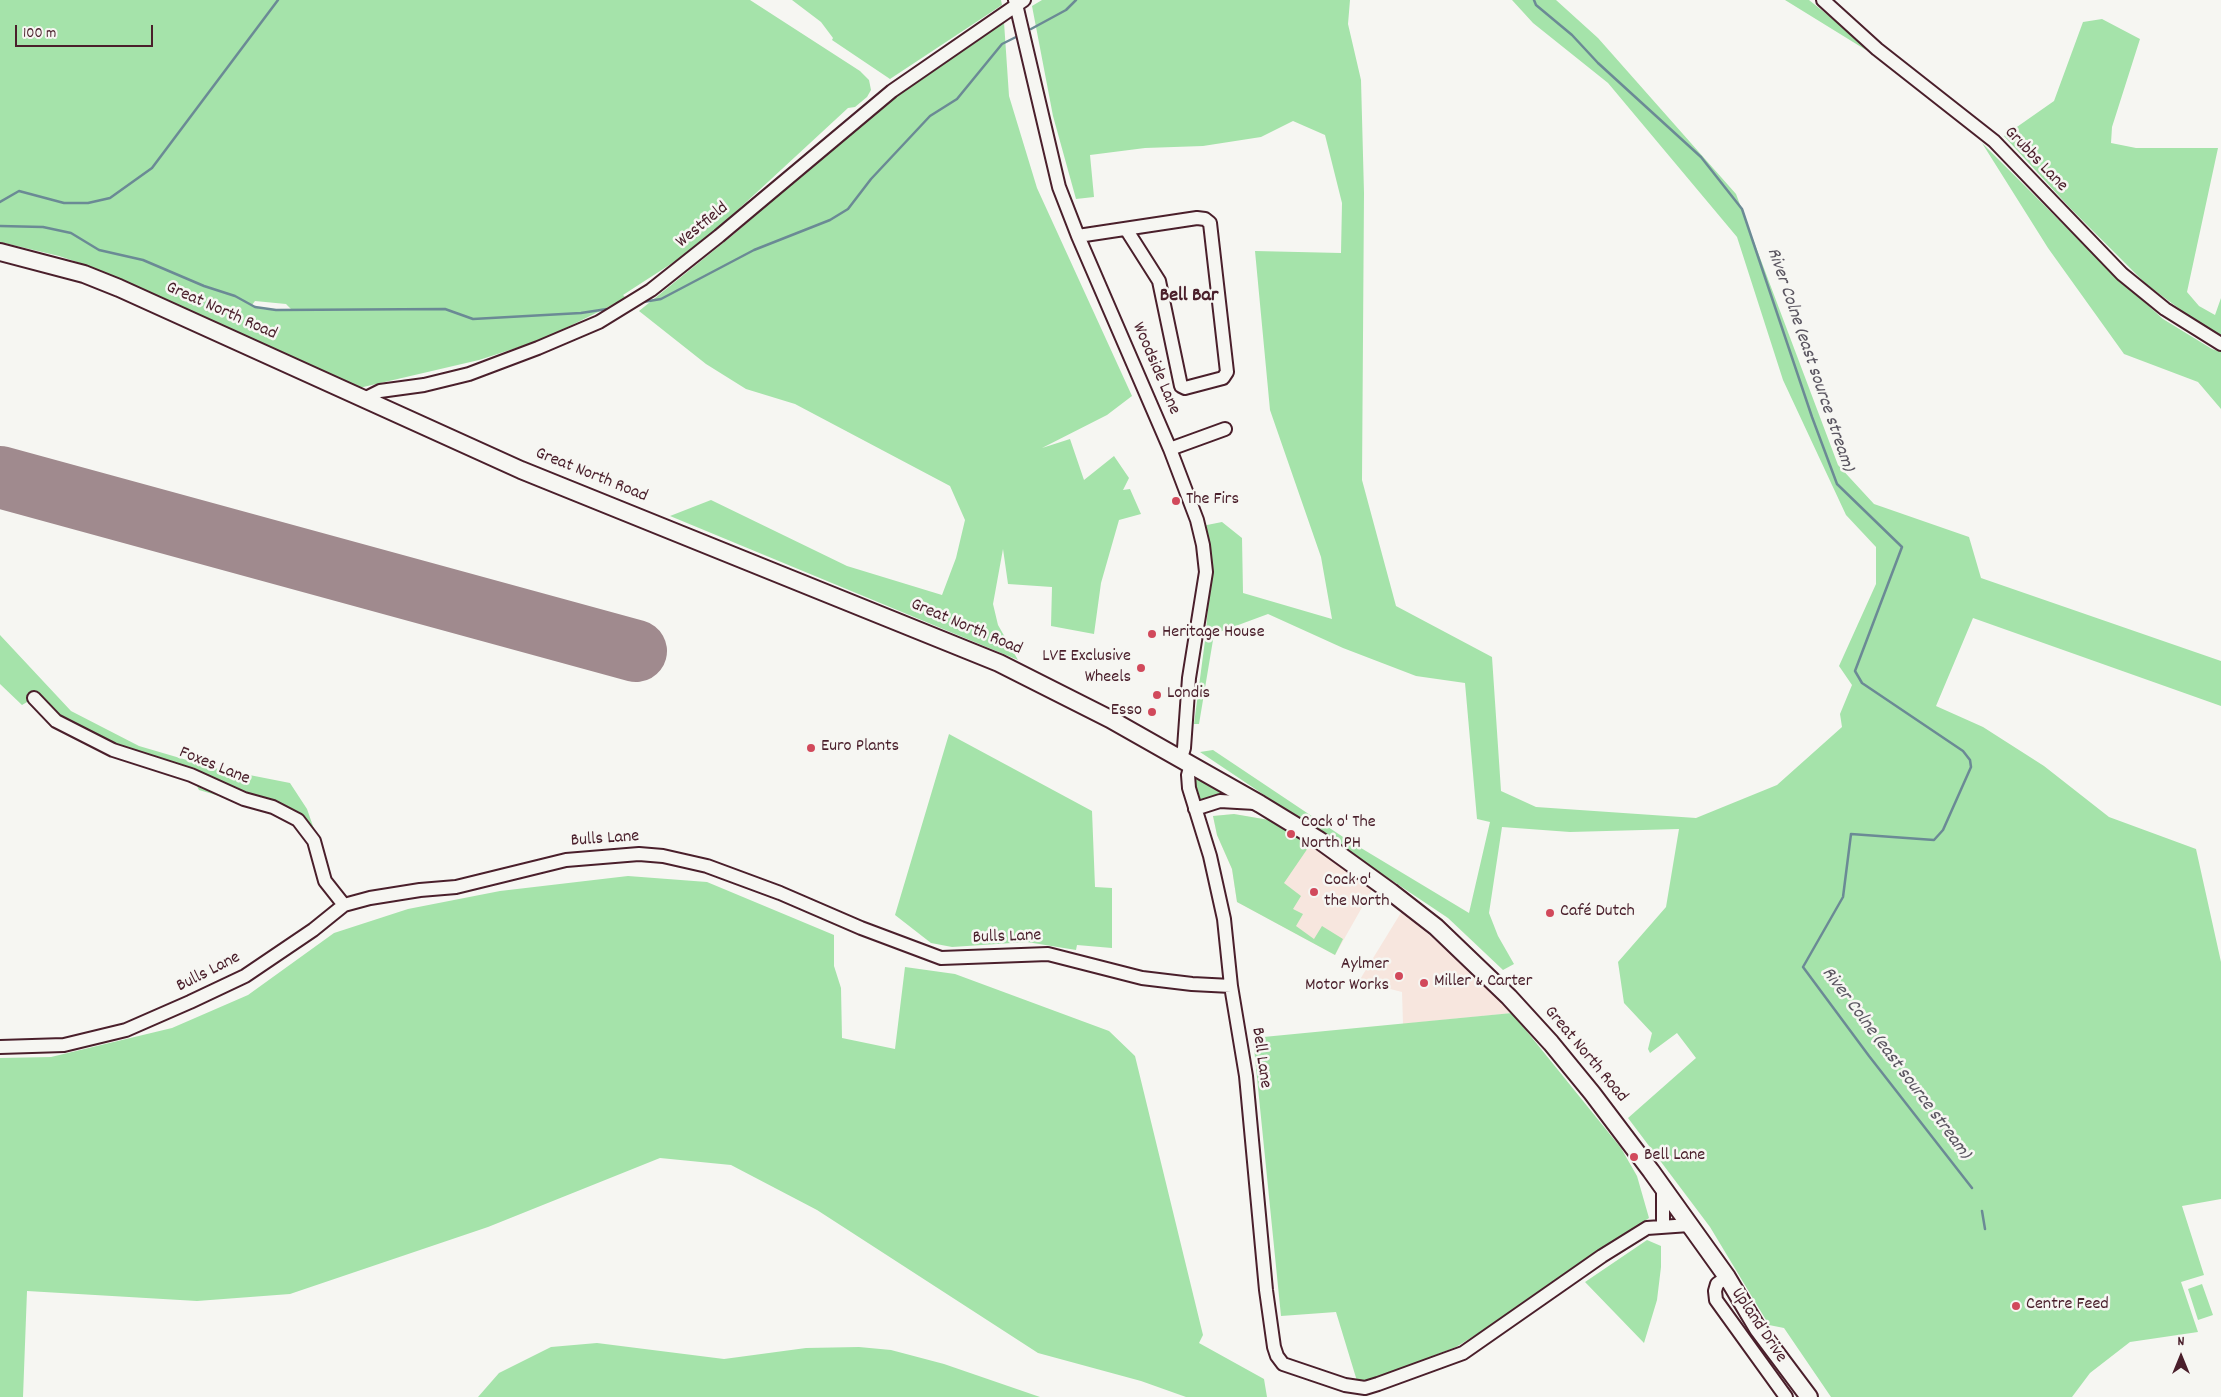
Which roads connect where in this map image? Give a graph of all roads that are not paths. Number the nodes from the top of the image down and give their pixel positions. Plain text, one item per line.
1 (1823, 0) edge
2 (1018, 2) edge
3 (1126, 229) junction
4 (1078, 236) junction
5 (0, 252) edge
6 (2221, 344) edge
7 (364, 399) junction
8 (1225, 429) dead end
9 (1170, 449) junction
10 (34, 698) dead end
11 (1186, 761) junction
12 (1260, 804) junction
13 (1194, 809) junction
14 (344, 905) junction
15 (1231, 986) junction
16 (0, 1047) edge
17 (1663, 1188) junction
18 (1689, 1225) junction
19 (1663, 1226) junction
20 (1727, 1277) junction
21 (1786, 1397) edge
22 (1809, 1397) edge

1 - 6 street, Grubbs Lane
2 - 4 street, Woodside Lane
2 - 7 street, Westfield
3 - 3 street
3 - 4 street
4 - 9 street, Woodside Lane
5 - 7 main road, Great North Road
7 - 11 main road, Great North Road
8 - 9 street
9 - 11 street, Woodside Lane
10 - 14 street, Foxes Lane
11 - 12 main road, Great North Road
11 - 13 street, Bell Lane
12 - 13 street
12 - 17 main road, Great North Road
13 - 15 street, Bell Lane
14 - 15 street, Bulls Lane
14 - 16 street, Bulls Lane
15 - 19 street, Bell Lane
17 - 18 main road, Great North Road
17 - 19 street
18 - 19 street, Bell Lane
18 - 20 main road, Great North Road
20 - 21 street, Upland Drive
20 - 22 main road, Great North Road

